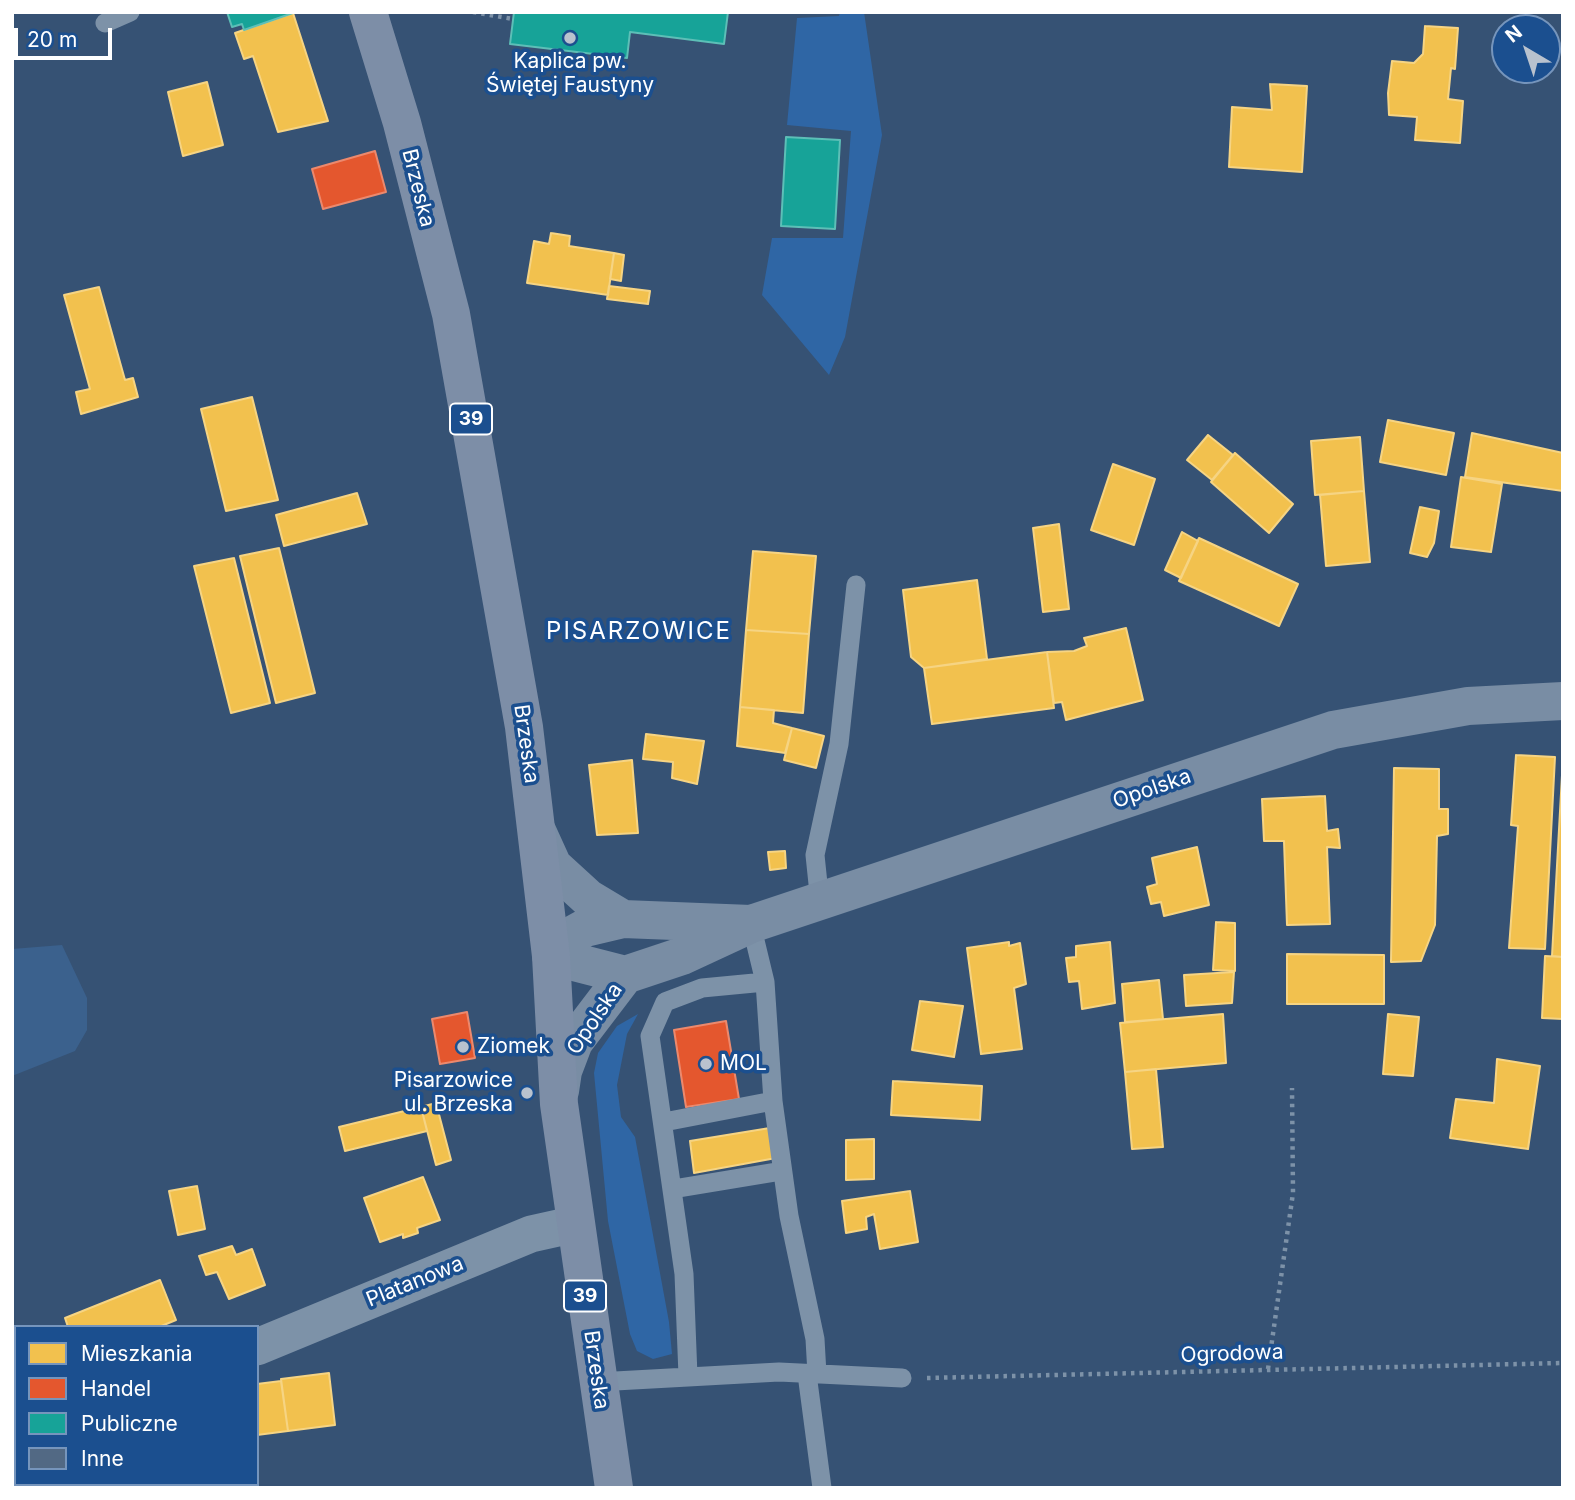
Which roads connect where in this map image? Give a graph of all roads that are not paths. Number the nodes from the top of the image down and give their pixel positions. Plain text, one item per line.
1 (130, 12) edge
2 (368, 12) edge
3 (105, 23) dead end
4 (856, 585) dead end
5 (1563, 701) edge
6 (538, 833) junction
7 (820, 904) junction
8 (623, 919) junction
9 (751, 924) junction
10 (551, 956) junction
11 (625, 975) junction
12 (765, 982) junction
13 (773, 1101) junction
14 (559, 1104) junction
15 (664, 1122) junction
16 (782, 1171) junction
17 (673, 1189) junction
18 (576, 1224) junction
19 (259, 1346) edge
20 (812, 1374) junction
21 (688, 1376) junction
22 (902, 1378) road end
23 (597, 1382) junction
24 (614, 1488) edge
25 (822, 1488) edge

1 - 3 lane
2 - 6 main road, Brzeska / 39
4 - 7 lane
5 - 7 main road, Opolska
6 - 8 main road, Opolska
6 - 10 main road, Brzeska / 39
7 - 9 main road, Opolska
8 - 9 main road, Opolska
8 - 10 main road, Opolska
9 - 11 main road, Opolska
9 - 12 lane
10 - 11 main road, Opolska
10 - 14 main road, Brzeska / 39
11 - 14 main road, Opolska
12 - 13 lane
12 - 15 lane
13 - 15 lane
13 - 16 lane
14 - 18 main road, Brzeska / 39
15 - 17 lane
16 - 17 lane
16 - 20 lane
17 - 21 lane
18 - 19 street, Platanowa
18 - 23 main road, Brzeska / 39
20 - 21 lane
20 - 22 lane
20 - 25 lane
21 - 23 lane
23 - 24 main road, Brzeska / 39

